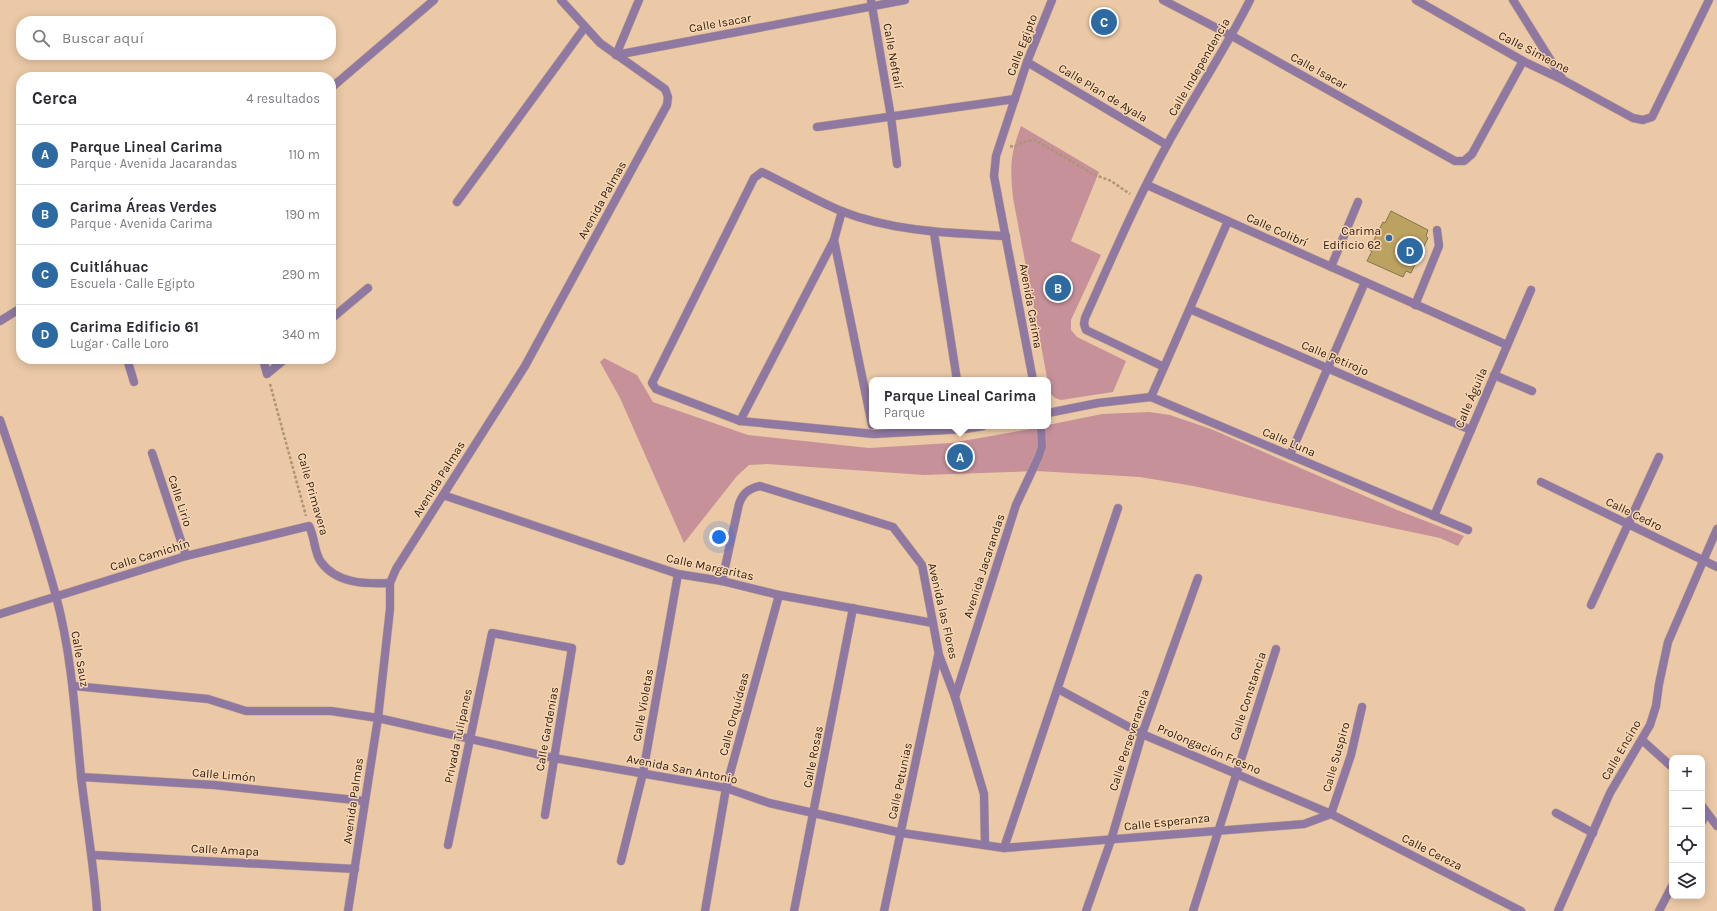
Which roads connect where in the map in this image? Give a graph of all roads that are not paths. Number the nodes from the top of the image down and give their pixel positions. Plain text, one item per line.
1 (434, 0) edge
2 (561, 0) edge
3 (639, 0) edge
4 (905, 0) edge
5 (1052, 0) edge
6 (1163, 0) edge
7 (1250, 0) edge
8 (1416, 0) edge
9 (1513, 0) edge
10 (1709, 0) edge
11 (872, 4) edge
12 (586, 27) junction
13 (1232, 36) junction
14 (616, 55) junction
15 (1027, 62) junction
16 (1523, 62) junction
17 (1563, 80) junction
18 (336, 84) edge
19 (1015, 99) junction
20 (891, 117) junction
21 (817, 128) dead end
22 (1000, 143) joint
23 (1166, 145) junction
24 (897, 164) dead end
25 (1147, 185) junction
26 (457, 202) dead end
27 (1358, 202) dead end
28 (842, 211) junction
29 (1228, 221) junction
30 (1437, 230) dead end
31 (934, 233) junction
32 (1006, 236) junction
33 (834, 240) junction
34 (1330, 267) junction
35 (1365, 282) junction
36 (368, 288) dead end
37 (1531, 290) dead end
38 (1415, 304) junction
39 (1190, 308) junction
40 (16, 311) edge
41 (336, 316) edge
42 (0, 321) edge
43 (1507, 345) junction
44 (129, 364) edge
45 (264, 364) edge
46 (279, 364) edge
47 (1164, 367) junction
48 (1328, 368) junction
49 (1494, 375) junction
50 (958, 377) edge
51 (1031, 377) edge
52 (134, 382) dead end
53 (1532, 391) dead end
54 (1151, 397) junction
55 (869, 409) edge
56 (1051, 412) edge
57 (0, 420) edge
58 (740, 421) junction
59 (869, 428) edge
60 (1041, 429) edge
61 (1471, 430) junction
62 (4, 442) edge
63 (152, 452) dead end
64 (1290, 455) junction
65 (1659, 457) dead end
66 (1541, 482) dead end
67 (443, 495) junction
68 (1118, 508) dead end
69 (1434, 516) junction
70 (1628, 524) junction
71 (308, 526) joint
72 (1717, 529) edge
73 (1468, 530) dead end
74 (186, 556) junction
75 (1703, 560) junction
76 (1717, 567) edge
77 (678, 574) junction
78 (1198, 578) dead end
79 (722, 581) junction
80 (390, 583) junction
81 (779, 595) junction
82 (56, 597) junction
83 (1591, 605) dead end
84 (854, 608) junction
85 (0, 614) edge
86 (933, 623) junction
87 (572, 648) joint
88 (1276, 649) dead end
89 (939, 655) junction
90 (74, 686) junction
91 (1058, 690) junction
92 (954, 697) junction
93 (1362, 707) dead end
94 (378, 718) junction
95 (1142, 734) junction
96 (469, 739) junction
97 (1642, 740) junction
98 (554, 758) junction
99 (1669, 764) edge
100 (643, 773) junction
101 (1236, 773) junction
102 (81, 777) junction
103 (726, 788) junction
104 (364, 801) junction
105 (1705, 810) edge
106 (1556, 813) dead end
107 (814, 814) junction
108 (1331, 814) junction
109 (545, 815) dead end
110 (1717, 826) edge
111 (1220, 829) junction
112 (1593, 832) junction
113 (902, 834) junction
114 (1111, 840) junction
115 (448, 845) dead end
116 (985, 845) junction
117 (1004, 848) junction
118 (93, 855) junction
119 (621, 862) dead end
120 (355, 868) junction
121 (1669, 891) edge
122 (1194, 910) edge
123 (96, 911) edge
124 (348, 911) edge
125 (705, 911) edge
126 (794, 911) edge
127 (884, 911) edge
128 (1086, 911) edge
129 (1521, 911) edge
130 (1558, 911) edge
131 (1658, 911) edge

1 - 18 street
2 - 12 street
3 - 14 street
4 - 11 street, Calle Isacar
5 - 15 street, Calle Egipto
6 - 13 street, Calle Isacar
7 - 13 street, Calle Independencia
8 - 16 street, Calle Simeone
9 - 17 street
10 - 17 street, Calle Simeone
11 - 14 street, Calle Isacar
11 - 20 street, Calle Neftalí
12 - 14 street
12 - 26 street
13 - 16 street, Calle Isacar
13 - 23 street, Calle Independencia
14 - 67 street, Avenida Palmas
15 - 19 street, Calle Egipto
15 - 23 street, Calle Plan de Ayala
16 - 17 street, Calle Simeone
19 - 20 street
19 - 22 street, Calle Egipto
20 - 21 street
20 - 24 street, Calle Neftalí
22 - 32 street, Avenida Carima
23 - 25 street, Calle Independencia
25 - 29 street, Calle Colibrí
25 - 47 street, Calle Independencia
27 - 34 street
28 - 31 street
28 - 33 street
28 - 58 street
29 - 34 street, Calle Colibrí
29 - 39 street
30 - 38 street
31 - 32 street
31 - 50 street
32 - 51 street, Avenida Carima
33 - 55 street
33 - 58 street
34 - 35 street, Calle Colibrí
35 - 38 street, Calle Colibrí
35 - 48 street
36 - 41 street
37 - 43 street, Calle Águila
38 - 43 street, Calle Colibrí
39 - 47 street
39 - 48 street, Calle Petirojo
40 - 42 street
43 - 49 street, Calle Águila
44 - 52 street
45 - 46 street
47 - 54 street
48 - 61 street, Calle Petirojo
48 - 64 street
49 - 53 street
49 - 61 street, Calle Águila
54 - 56 street, Calle Luna
54 - 64 street, Calle Luna
57 - 62 street, Calle Sauz
58 - 59 street
60 - 92 street, Avenida Jacarandas
61 - 69 street, Calle Águila
62 - 82 street, Calle Sauz
63 - 74 street, Calle Lirio
64 - 69 street, Calle Luna
65 - 70 street
66 - 70 street, Calle Cedro
67 - 77 street, Calle Margaritas
67 - 80 street, Avenida Palmas
68 - 91 street
69 - 73 street, Calle Luna
70 - 75 street, Calle Cedro
70 - 83 street
71 - 74 street, Calle Camichín
71 - 80 street, Calle Primavera
72 - 75 street, Calle Encino
74 - 82 street, Calle Camichín
75 - 76 street, Calle Cedro
75 - 97 street, Calle Encino
77 - 79 street, Calle Margaritas
77 - 100 street, Calle Violetas
78 - 95 street, Calle Perseverancia
79 - 81 street, Calle Margaritas
79 - 86 street, Avenida las Flores
80 - 94 street, Avenida Palmas
81 - 84 street, Calle Margaritas
81 - 103 street, Calle Orquídeas
82 - 85 street, Calle Camichín
82 - 90 street, Calle Sauz
84 - 86 street, Calle Margaritas
84 - 107 street, Calle Rosas
86 - 89 street, Avenida las Flores
87 - 96 street, Privada Tulipanes
87 - 98 street, Calle Gardenias
88 - 101 street, Calle Constancia
89 - 92 street, Avenida las Flores
89 - 113 street, Calle Petunias
90 - 94 street, Avenida San Antonio
90 - 102 street, Calle Sauz
91 - 95 street, Prolongación Fresno
91 - 117 street
92 - 116 street, Avenida las Flores
93 - 108 street, Calle Suspiro
94 - 96 street, Avenida San Antonio
94 - 104 street, Avenida Palmas
95 - 101 street, Prolongación Fresno
95 - 114 street, Calle Perseverancia
96 - 98 street, Avenida San Antonio
96 - 115 street, Privada Tulipanes
97 - 99 street
97 - 112 street, Calle Encino
98 - 100 street, Avenida San Antonio
98 - 109 street, Calle Gardenias
100 - 103 street, Avenida San Antonio
100 - 119 street, Calle Violetas
101 - 108 street, Prolongación Fresno
101 - 111 street, Calle Constancia
102 - 104 street, Calle Limón
102 - 118 street, Calle Sauz
103 - 107 street, Avenida San Antonio
103 - 125 street, Calle Orquídeas
104 - 120 street, Avenida Palmas
105 - 110 street
106 - 112 street
107 - 113 street, Avenida San Antonio
107 - 126 street, Calle Rosas
108 - 111 street, Calle Esperanza
108 - 129 street, Calle Cereza
111 - 114 street, Calle Esperanza
111 - 122 street, Calle Constancia
112 - 130 street, Calle Encino
113 - 116 street, Avenida San Antonio
113 - 127 street, Calle Petunias
114 - 117 street, Calle Esperanza
114 - 128 street, Calle Perseverancia
116 - 117 street, Avenida San Antonio
118 - 120 street, Calle Amapa
118 - 123 street, Calle Sauz
120 - 124 street, Avenida Palmas
121 - 131 street

